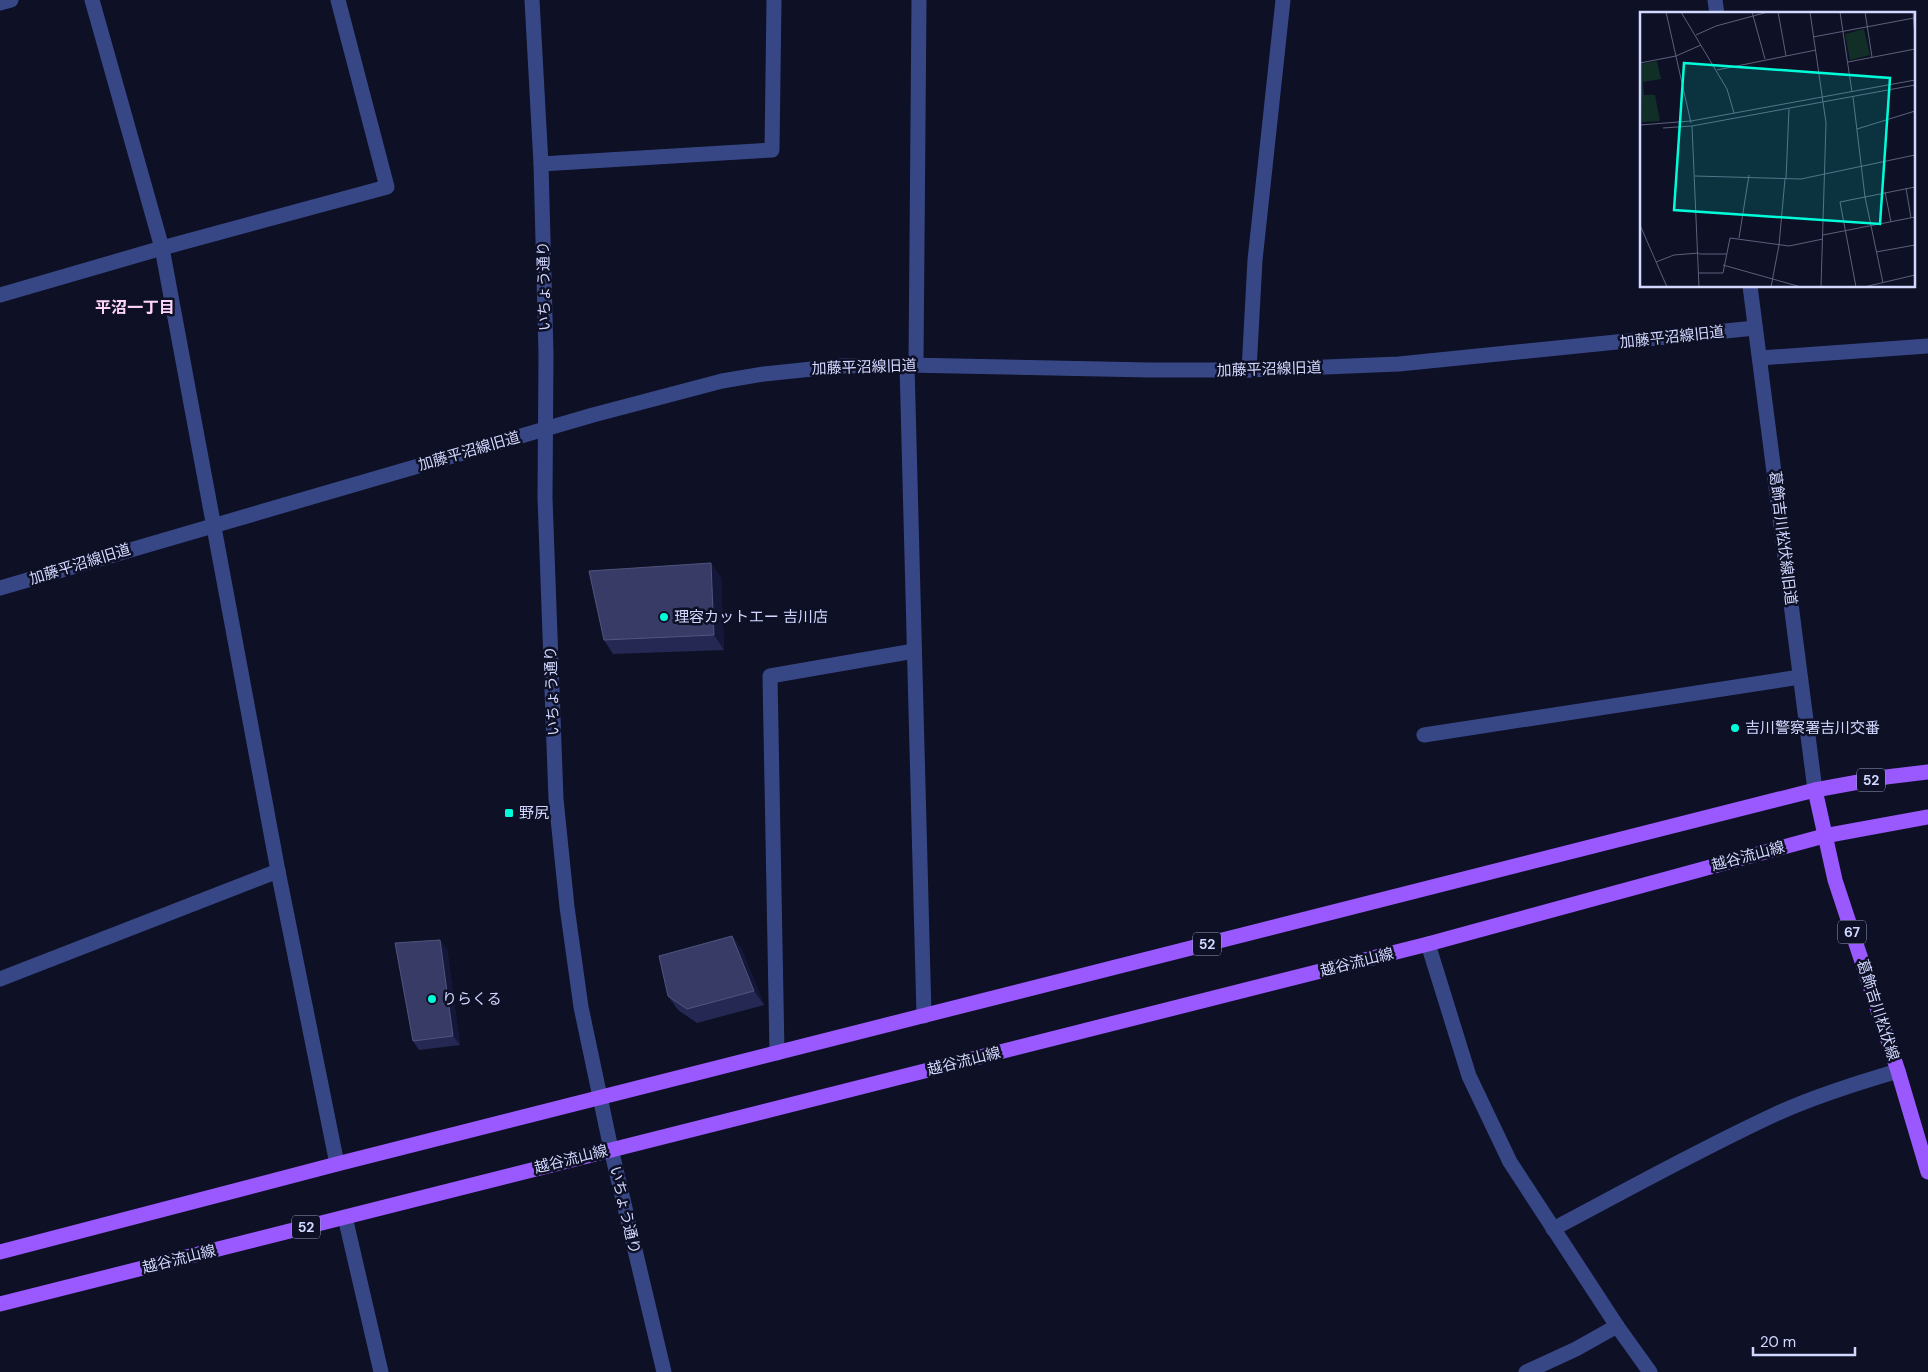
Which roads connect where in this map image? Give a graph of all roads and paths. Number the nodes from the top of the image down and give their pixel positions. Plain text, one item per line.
1 (10, 0) edge
2 (92, 0) edge
3 (338, 0) edge
4 (532, 0) edge
5 (774, 0) edge
6 (919, 0) edge
7 (1283, 0) edge
8 (0, 3) edge
9 (541, 164) junction
10 (162, 248) junction
11 (1750, 288) edge
12 (0, 295) edge
13 (1756, 328) junction
14 (1928, 346) edge
15 (1760, 358) junction
16 (911, 365) junction
17 (1249, 370) junction
18 (545, 429) junction
19 (214, 524) junction
20 (0, 588) edge
21 (914, 651) junction
22 (1800, 677) junction
23 (1424, 734) dead end
24 (1928, 772) edge
25 (1815, 790) junction
26 (1928, 817) edge
27 (1824, 836) junction
28 (278, 871) junction
29 (1428, 944) junction
30 (0, 979) edge
31 (924, 1016) junction
32 (777, 1053) junction
33 (1898, 1071) junction
34 (600, 1098) junction
35 (611, 1149) junction
36 (336, 1164) junction
37 (1928, 1172) edge
38 (345, 1217) junction
39 (1553, 1229) junction
40 (0, 1252) edge
41 (0, 1304) edge
42 (1617, 1326) junction
43 (381, 1372) edge
44 (664, 1372) edge
45 (1526, 1372) edge
46 (1650, 1372) edge

1 - 8 street
2 - 10 street
3 - 10 street
4 - 9 street, いちょう通り
5 - 9 street
6 - 16 street
7 - 17 street
9 - 18 street, いちょう通り
10 - 12 street
10 - 19 street
11 - 13 street, 葛飾吉川松伏線旧道
13 - 15 street, 葛飾吉川松伏線旧道
13 - 17 street, 加藤平沼線旧道
14 - 15 street
15 - 22 street, 葛飾吉川松伏線旧道
16 - 17 street, 加藤平沼線旧道
16 - 18 street, 加藤平沼線旧道
16 - 21 street
18 - 19 street, 加藤平沼線旧道
18 - 34 street, いちょう通り
19 - 20 street, 加藤平沼線旧道
19 - 28 street
21 - 31 street
21 - 32 street
22 - 23 street
22 - 25 street, 葛飾吉川松伏線旧道
24 - 25 main road, 52
25 - 27 main road, 葛飾吉川松伏線 / 67
25 - 31 main road, 52
26 - 27 main road, 越谷流山線 / 52
27 - 29 main road, 越谷流山線 / 52
27 - 33 main road, 葛飾吉川松伏線 / 67
28 - 30 street
28 - 36 street
29 - 35 main road, 越谷流山線 / 52
29 - 39 street
31 - 32 main road, 52
32 - 34 main road, 52
33 - 37 main road, 葛飾吉川松伏線 / 67
33 - 39 street
34 - 35 street, いちょう通り
34 - 36 main road, 52
35 - 38 main road, 越谷流山線 / 52
35 - 44 street, いちょう通り
36 - 40 main road, 52
38 - 41 main road, 越谷流山線 / 52
38 - 43 street
39 - 42 street
42 - 45 street
42 - 46 street

